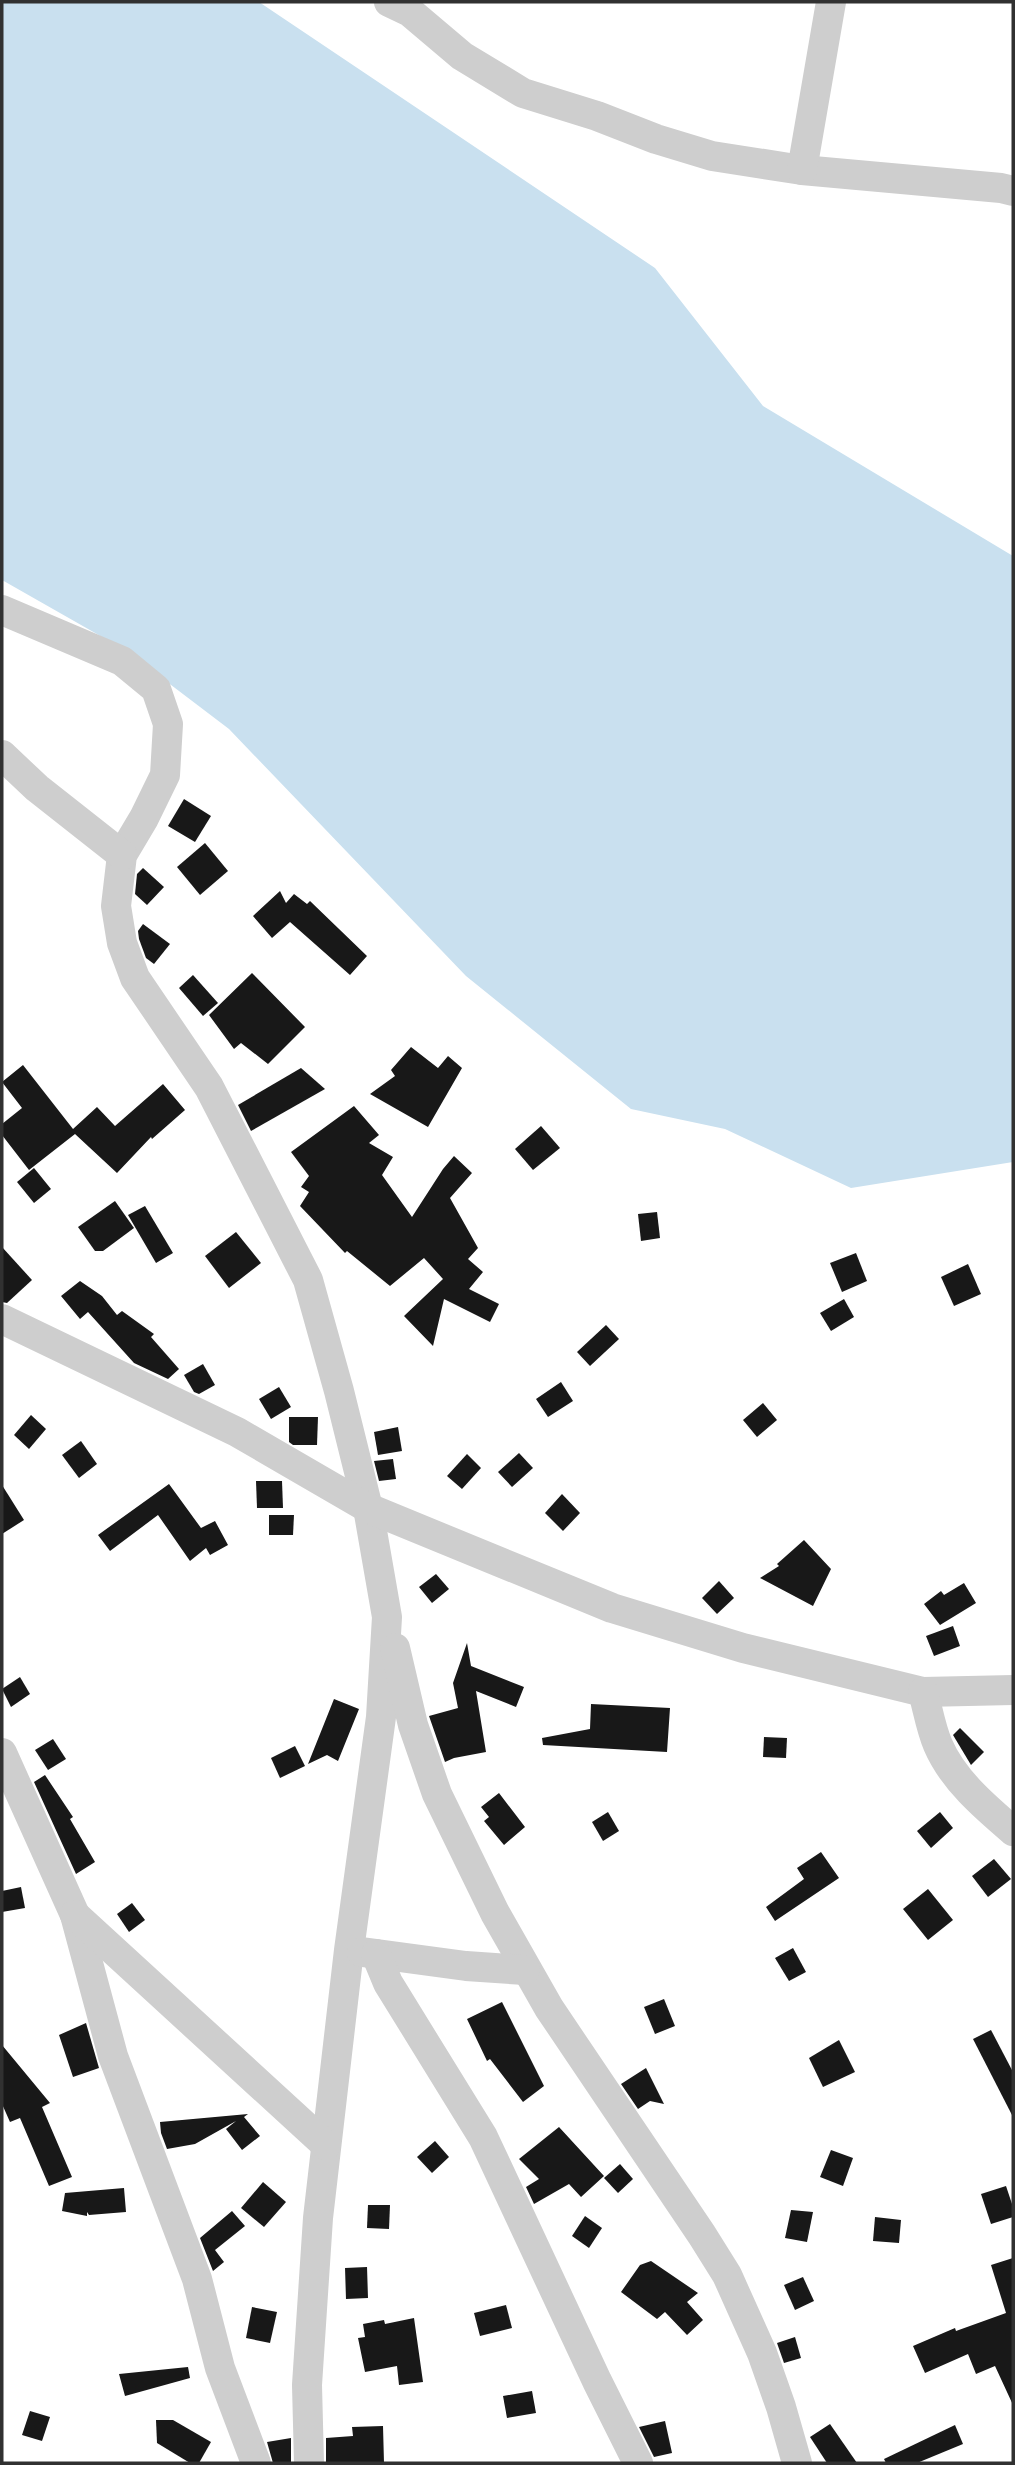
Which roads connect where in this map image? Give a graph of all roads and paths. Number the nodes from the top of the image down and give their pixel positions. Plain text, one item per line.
1 (389, 2) edge
2 (831, 2) edge
3 (802, 170) junction
4 (1013, 191) edge
5 (2, 610) edge
6 (2, 755) edge
7 (122, 855) junction
8 (2, 1319) edge
9 (368, 1508) junction
10 (387, 1617) junction
11 (1013, 1690) edge
12 (923, 1692) junction
13 (2, 1753) edge
14 (1013, 1831) edge
15 (75, 1915) junction
16 (363, 1952) junction
17 (525, 1970) junction
18 (326, 2145) junction
19 (256, 2463) edge
20 (309, 2463) edge
21 (638, 2463) edge
22 (797, 2463) edge

1 - 3 street
2 - 3 street
3 - 4 street
5 - 7 street
6 - 7 street
7 - 9 street
8 - 9 street
9 - 10 street
9 - 12 street
10 - 16 street
10 - 17 street
11 - 12 street
12 - 14 street
13 - 15 street
15 - 18 street
15 - 19 street
16 - 17 street
16 - 18 street
16 - 21 street
17 - 22 street
18 - 20 street

